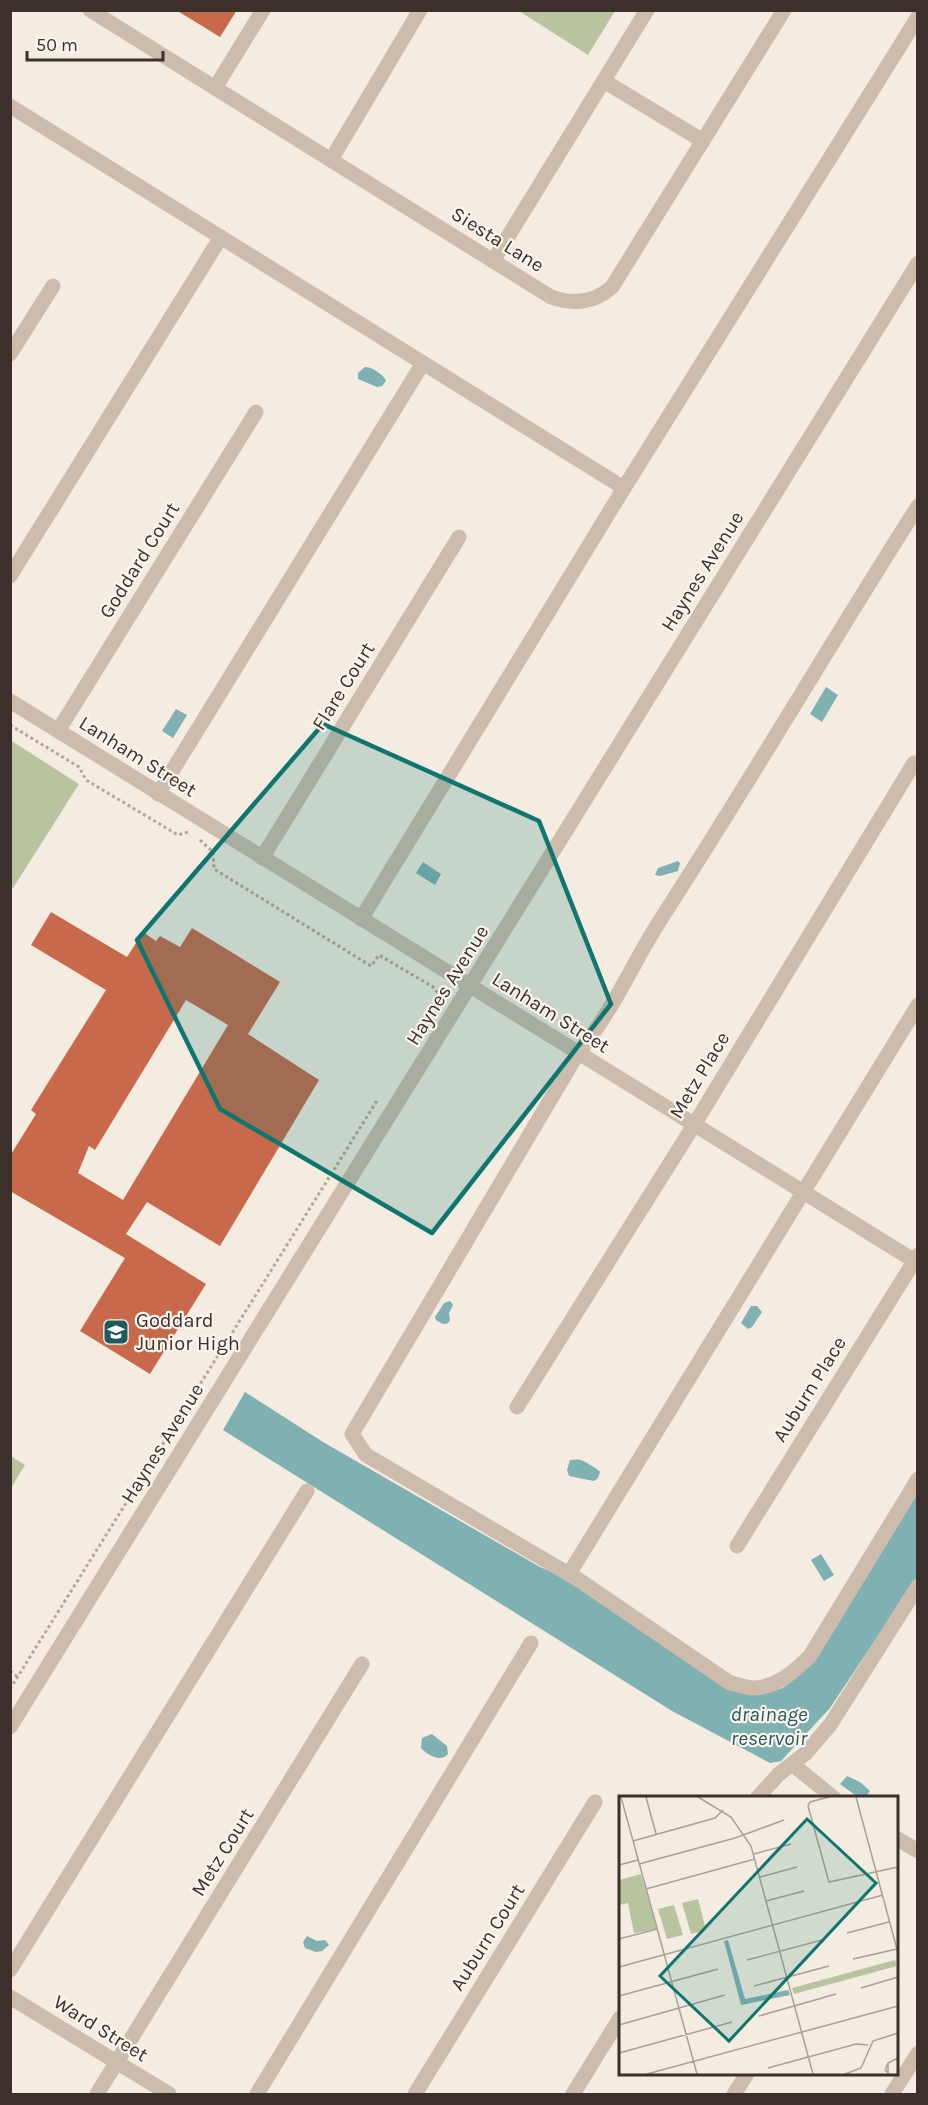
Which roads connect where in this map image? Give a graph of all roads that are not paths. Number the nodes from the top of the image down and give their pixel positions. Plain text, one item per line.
1 (90, 10) edge
2 (263, 10) edge
3 (420, 10) edge
4 (647, 10) edge
5 (784, 10) edge
6 (918, 17) edge
7 (604, 81) junction
8 (215, 88) junction
9 (15, 109) edge
10 (10, 125) edge
11 (703, 141) junction
12 (331, 160) junction
13 (221, 237) junction
14 (493, 261) junction
15 (918, 263) edge
16 (53, 286) dead end
17 (10, 354) edge
18 (423, 363) junction
19 (256, 412) dead end
20 (624, 488) junction
21 (918, 506) edge
22 (459, 537) dead end
23 (10, 576) edge
24 (10, 701) edge
25 (58, 731) junction
26 (914, 763) dead end
27 (158, 794) junction
28 (262, 858) junction
29 (361, 919) junction
30 (471, 987) junction
31 (918, 1005) edge
32 (578, 1053) junction
33 (694, 1125) junction
34 (802, 1192) junction
35 (916, 1260) edge
36 (517, 1407) dead end
37 (918, 1479) edge
38 (308, 1491) dead end
39 (737, 1546) dead end
40 (569, 1574) junction
41 (918, 1586) edge
42 (531, 1643) dead end
43 (362, 1664) dead end
44 (10, 1727) edge
45 (792, 1764) junction
46 (758, 1796) edge
47 (833, 1796) edge
48 (595, 1802) dead end
49 (898, 1839) edge
50 (918, 1851) edge
51 (10, 1970) edge
52 (10, 1997) edge
53 (619, 2021) edge
54 (918, 2053) edge
55 (117, 2062) junction
56 (746, 2075) edge
57 (97, 2094) edge
58 (170, 2094) edge
59 (257, 2094) edge
60 (415, 2094) edge
61 (573, 2094) edge
62 (734, 2094) edge
63 (892, 2094) edge

1 - 8 street, Siesta Lane
2 - 8 street
3 - 12 street
4 - 7 street
5 - 11 street, Siesta Lane
6 - 20 street
7 - 11 street
7 - 14 street
8 - 12 street, Siesta Lane
9 - 10 street
9 - 13 street
11 - 14 street, Siesta Lane
12 - 14 street, Siesta Lane
13 - 18 street
13 - 23 street
15 - 30 street, Haynes Avenue
16 - 17 street
18 - 20 street
18 - 27 street
19 - 25 street, Goddard Court
20 - 29 street
21 - 32 street
22 - 28 street, Flare Court
24 - 25 street, Lanham Street
25 - 27 street, Lanham Street
26 - 33 street, Metz Place
27 - 28 street, Lanham Street
28 - 29 street, Lanham Street
29 - 30 street, Lanham Street
30 - 32 street, Lanham Street
30 - 44 street, Haynes Avenue
31 - 34 street
32 - 33 street, Lanham Street
32 - 40 street
33 - 34 street, Lanham Street
33 - 36 street, Metz Place
34 - 35 street, Lanham Street
34 - 40 street
35 - 39 street, Auburn Place
37 - 40 street
38 - 51 street
41 - 45 street
42 - 59 street
43 - 55 street, Metz Court
45 - 46 street
45 - 47 street
48 - 60 street, Auburn Court
49 - 50 street
52 - 55 street, Ward Street
53 - 61 street
54 - 63 street
55 - 57 street, Metz Court
55 - 58 street, Ward Street
56 - 62 street

